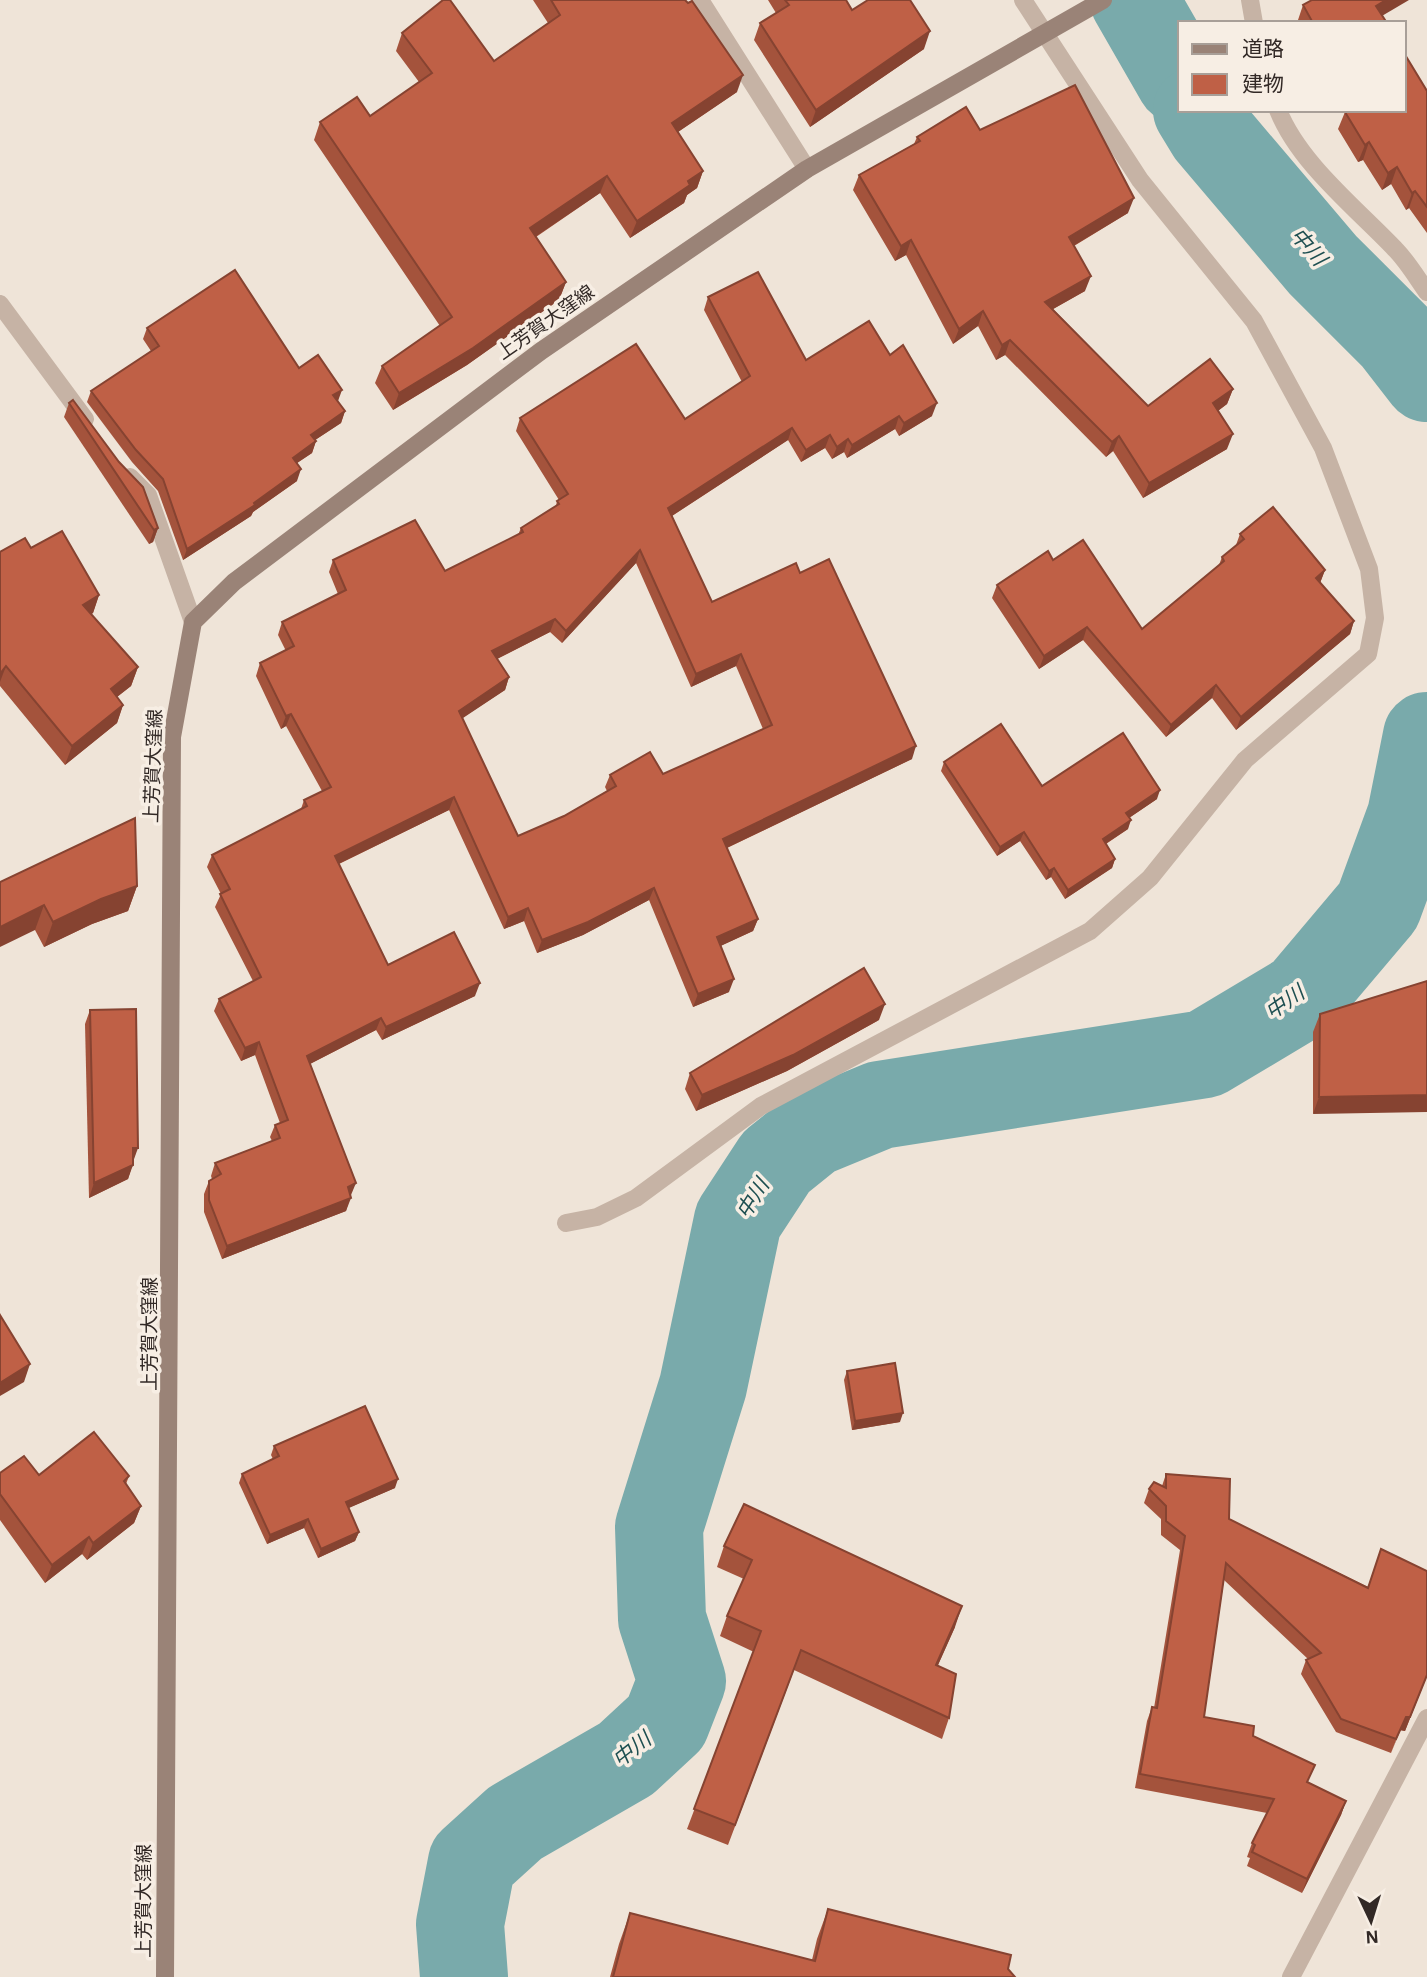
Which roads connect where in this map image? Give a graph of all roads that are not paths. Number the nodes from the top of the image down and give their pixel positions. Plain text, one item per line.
1 (700, 0) edge
2 (1023, 0) edge
3 (1103, 0) edge
4 (1250, 0) edge
5 (1254, 21) edge
6 (1045, 31) junction
7 (1279, 112) edge
8 (807, 169) junction
9 (1427, 292) edge
10 (0, 304) edge
11 (98, 436) edge
12 (114, 458) edge
13 (192, 622) junction
14 (566, 1223) dead end
15 (1427, 1718) edge
16 (165, 1977) edge
17 (1291, 1977) edge

1 - 8 street
2 - 6 street
3 - 6 main road, 上芳賀大窪線
4 - 5 street
6 - 8 main road, 上芳賀大窪線
6 - 14 street
7 - 9 street
8 - 13 main road, 上芳賀大窪線
10 - 11 street
12 - 13 street
13 - 16 main road, 上芳賀大窪線
15 - 17 street

